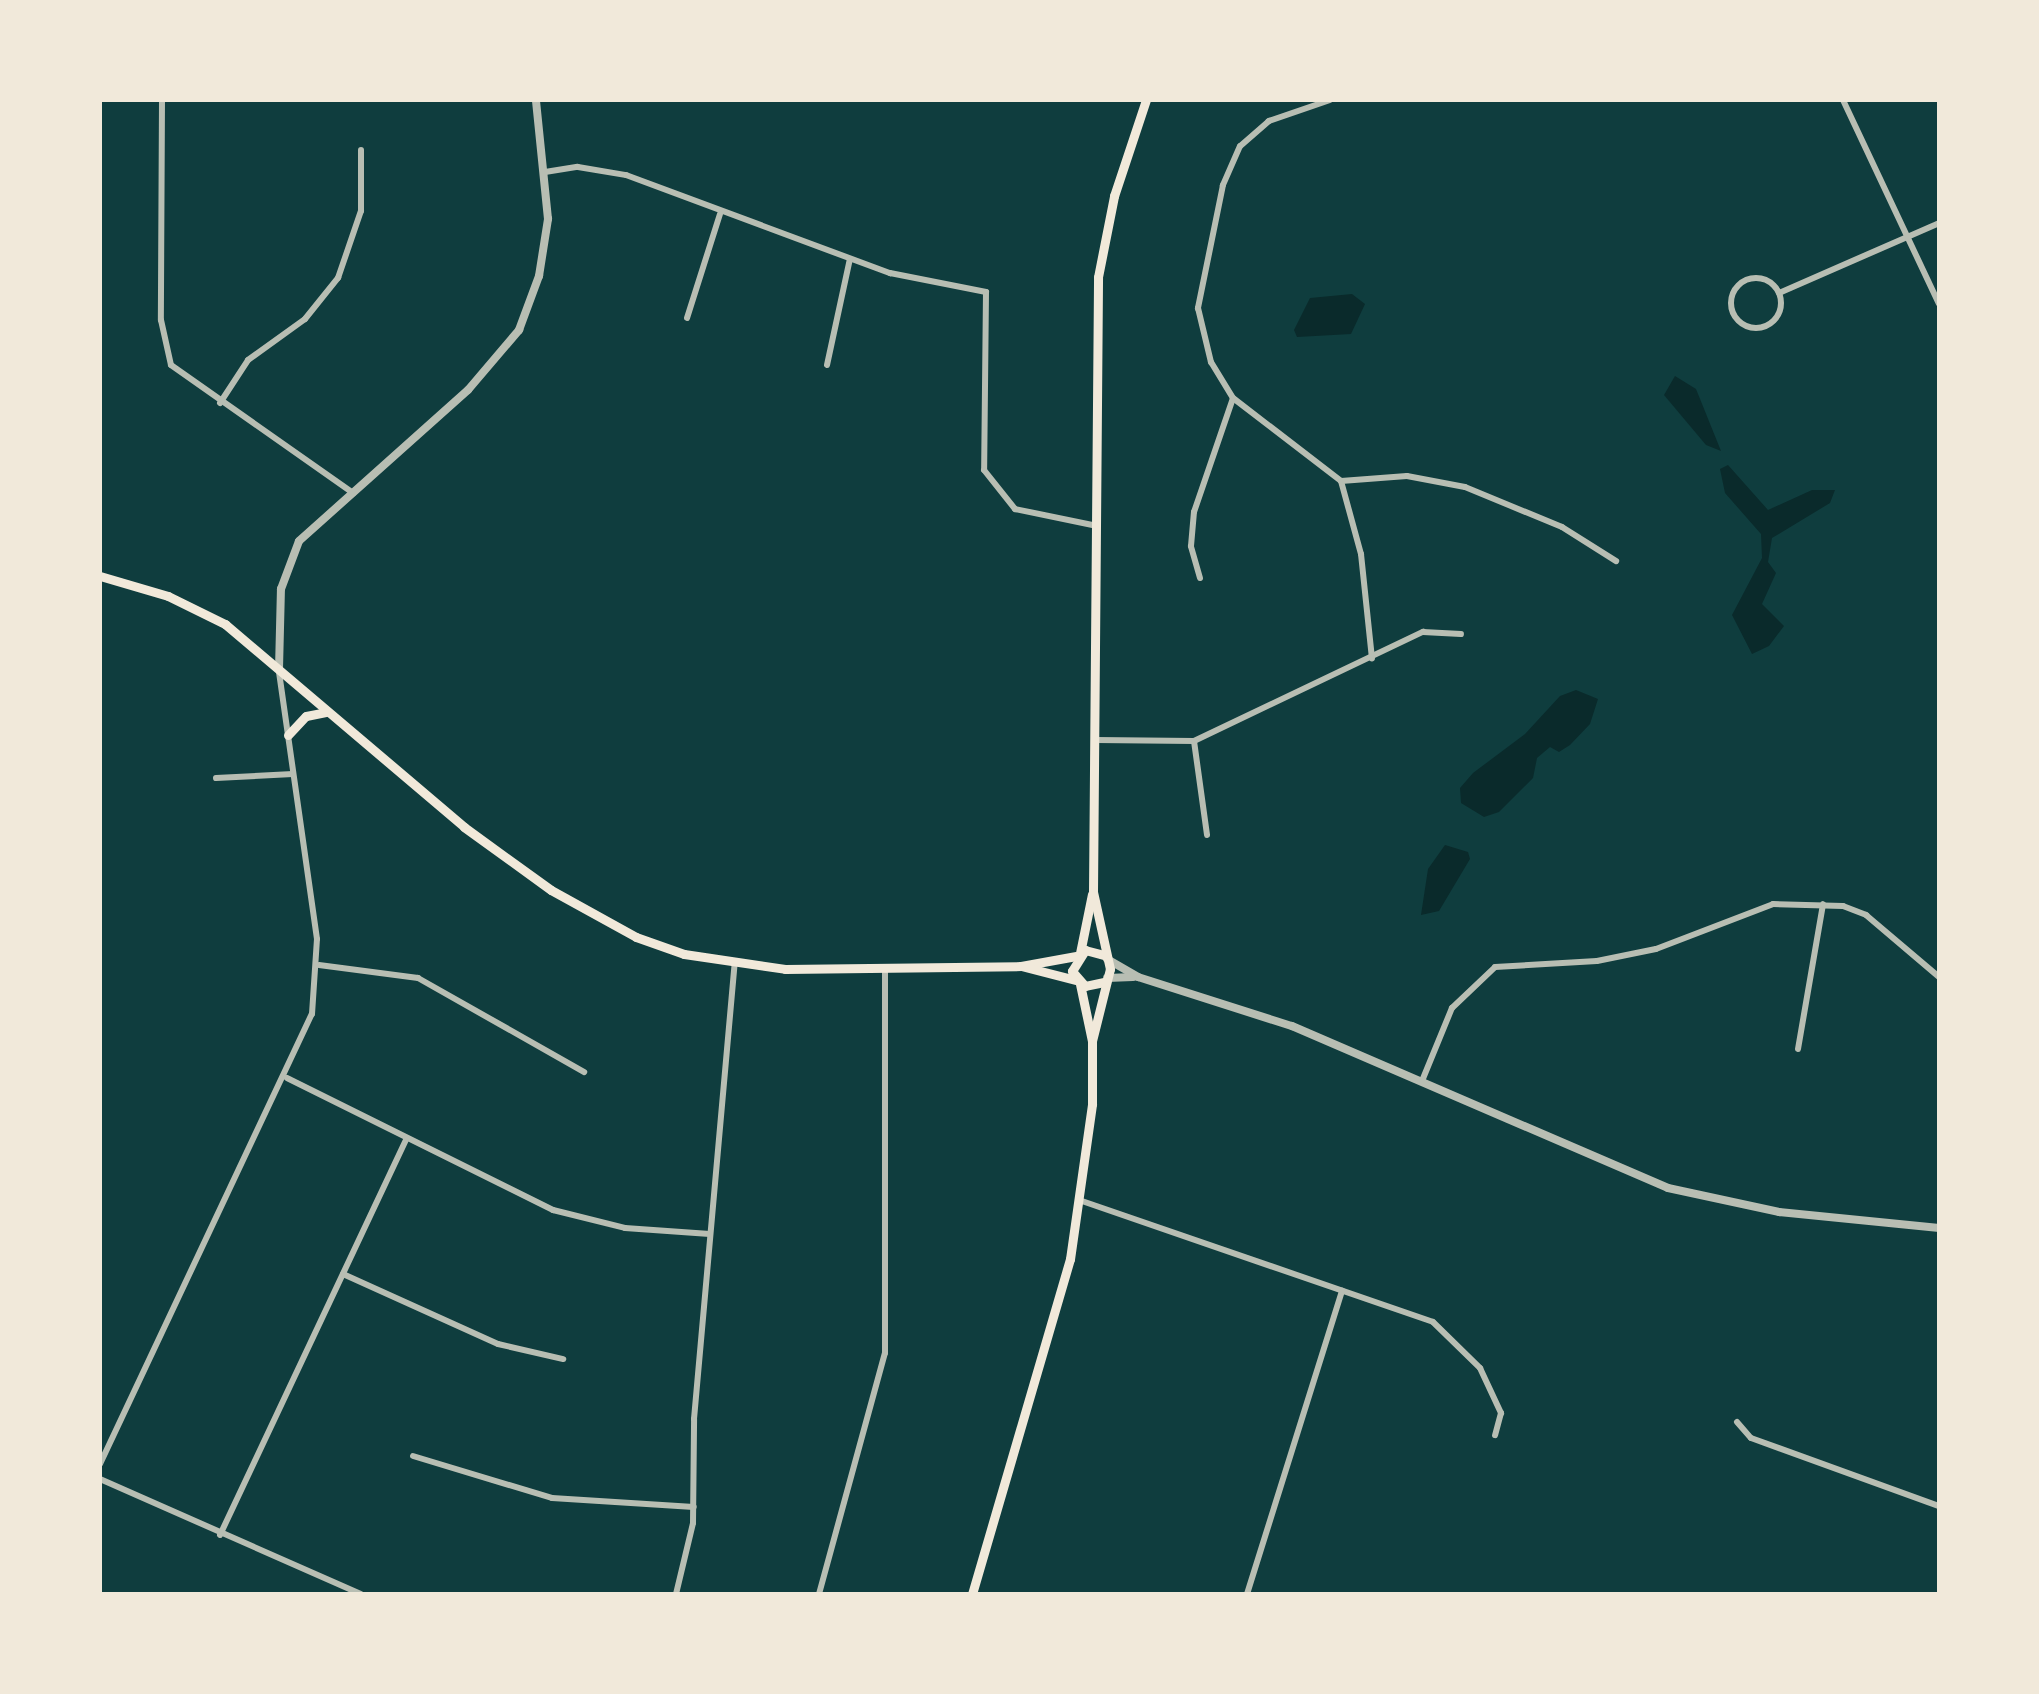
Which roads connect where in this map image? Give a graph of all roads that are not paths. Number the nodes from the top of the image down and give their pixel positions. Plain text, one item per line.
1 (162, 100) edge
2 (536, 100) edge
3 (1146, 100) edge
4 (1330, 100) edge
5 (1843, 100) edge
6 (361, 150) dead end
7 (545, 172) junction
8 (720, 214) junction
9 (1939, 222) edge
10 (1905, 242) junction
11 (850, 259) junction
12 (1779, 293) junction
13 (1939, 304) edge
14 (687, 318) dead end
15 (826, 365) dead end
16 (1233, 398) junction
17 (220, 402) junction
18 (1341, 481) junction
19 (354, 493) junction
20 (1098, 526) junction
21 (1616, 561) dead end
22 (100, 576) edge
23 (1200, 578) dead end
24 (1461, 634) dead end
25 (1372, 658) junction
26 (279, 670) junction
27 (326, 712) junction
28 (288, 735) junction
29 (1096, 740) junction
30 (1194, 742) junction
31 (293, 774) junction
32 (216, 778) dead end
33 (1208, 835) dead end
34 (1093, 892) junction
35 (1823, 904) junction
36 (1078, 955) junction
37 (1106, 957) junction
38 (734, 964) junction
39 (319, 965) junction
40 (1020, 966) junction
41 (886, 970) junction
42 (1138, 977) junction
43 (1939, 977) edge
44 (1106, 980) junction
45 (1078, 982) junction
46 (1092, 1041) junction
47 (1798, 1049) dead end
48 (584, 1072) dead end
49 (287, 1078) junction
50 (1422, 1081) junction
51 (406, 1138) junction
52 (1079, 1200) junction
53 (1939, 1228) edge
54 (710, 1234) junction
55 (343, 1274) junction
56 (1342, 1290) junction
57 (563, 1359) dead end
58 (1737, 1422) dead end
59 (1495, 1435) dead end
60 (413, 1456) dead end
61 (100, 1464) edge
62 (100, 1479) edge
63 (1939, 1506) edge
64 (694, 1507) junction
65 (220, 1535) junction
66 (361, 1594) edge
67 (676, 1594) edge
68 (818, 1594) edge
69 (972, 1594) edge
70 (1248, 1594) edge

1 - 17 street
2 - 7 street
3 - 20 main road
4 - 16 street
5 - 10 street
6 - 17 street
7 - 8 street
7 - 19 street
8 - 11 street
8 - 14 street
9 - 10 street
10 - 12 street
10 - 13 street
11 - 15 street
11 - 20 street
12 - 12 street
16 - 18 street
16 - 23 street
17 - 19 street
18 - 21 street
18 - 25 street
19 - 26 street
20 - 29 main road
22 - 26 main road
24 - 25 street
25 - 30 street
26 - 27 main road
26 - 28 street
27 - 28 main road
27 - 38 main road
28 - 31 street
29 - 30 street
29 - 34 main road
30 - 33 street
31 - 32 street
31 - 39 street
34 - 36 main road
34 - 37 main road
35 - 43 street
35 - 47 street
35 - 50 street
36 - 37 main road
36 - 40 main road
36 - 45 main road
37 - 42 street
37 - 44 main road
38 - 41 main road
38 - 54 street
39 - 48 street
39 - 49 street
40 - 41 main road
40 - 45 main road
41 - 68 street
42 - 44 street
42 - 50 street
44 - 45 main road
44 - 46 main road
45 - 46 main road
46 - 52 main road
49 - 51 street
49 - 61 street
50 - 53 street
51 - 54 street
51 - 55 street
52 - 56 street
52 - 69 main road
54 - 64 street
55 - 57 street
55 - 65 street
56 - 59 street
56 - 70 street
58 - 63 street
60 - 64 street
62 - 65 street
64 - 67 street
65 - 66 street

